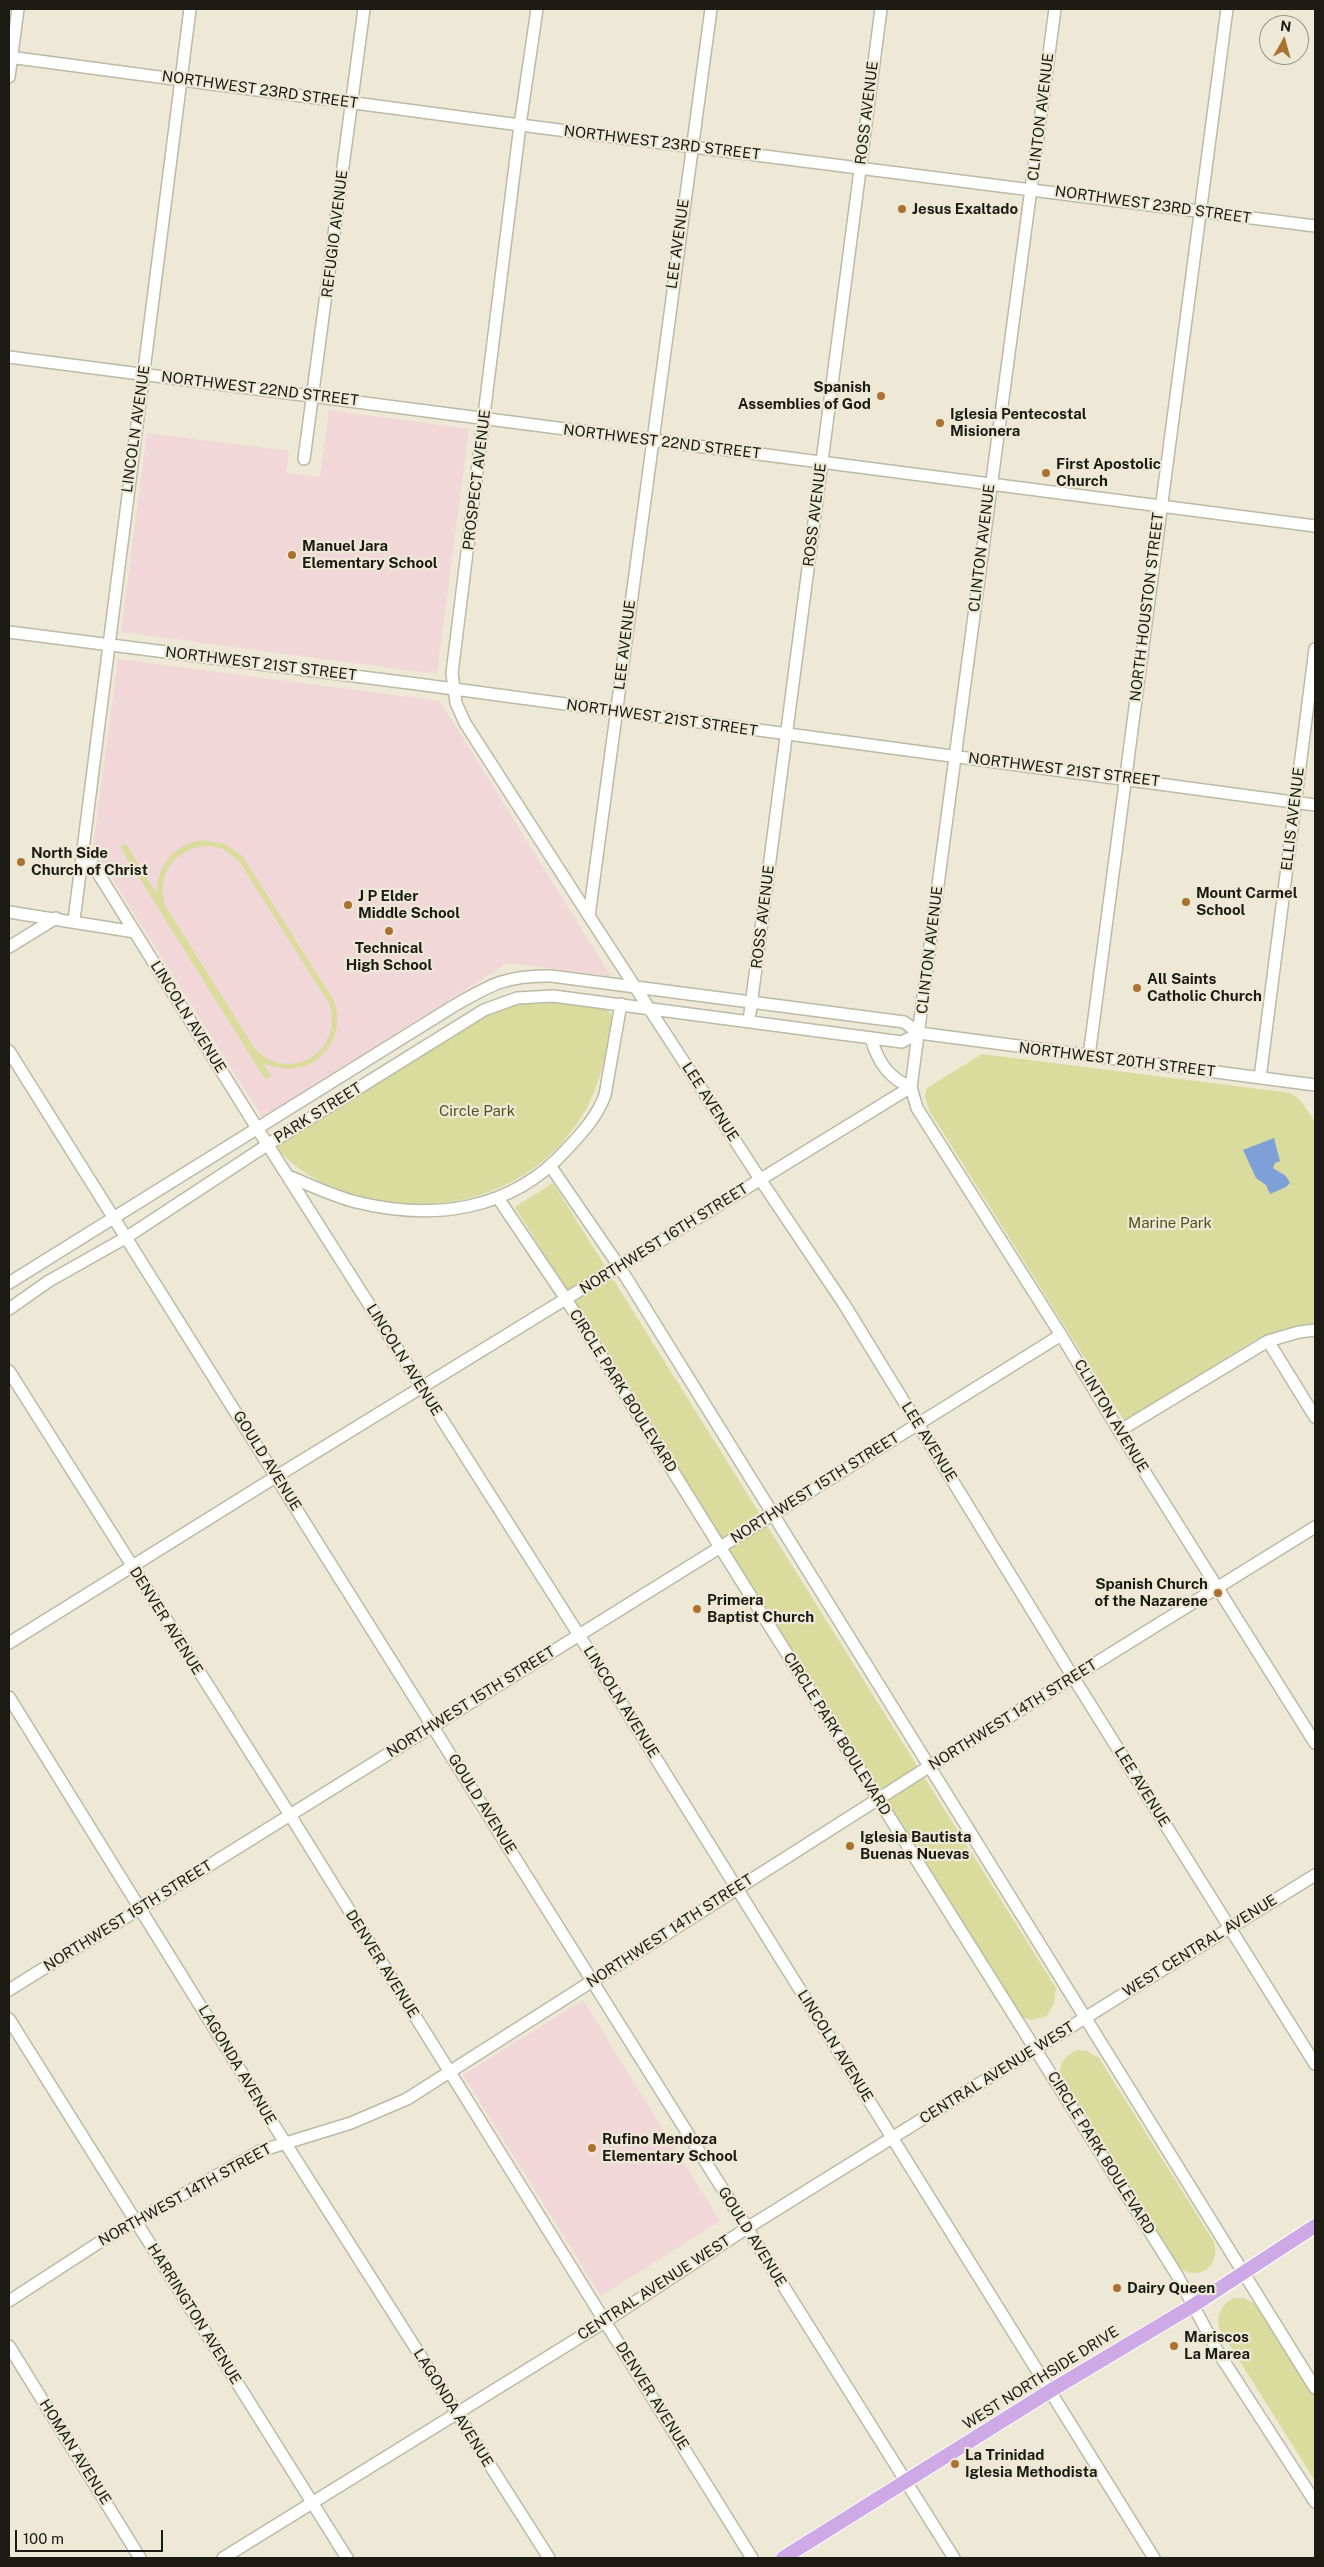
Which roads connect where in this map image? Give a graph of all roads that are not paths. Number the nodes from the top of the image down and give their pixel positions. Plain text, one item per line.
1 (18, 9) edge
2 (190, 9) edge
3 (364, 9) edge
4 (537, 9) edge
5 (711, 9) edge
6 (881, 9) edge
7 (1055, 9) edge
8 (1227, 9) edge
9 (10, 57) edge
10 (9, 77) edge
11 (181, 80) junction
12 (352, 102) junction
13 (520, 125) junction
14 (691, 147) junction
15 (860, 168) junction
16 (1031, 189) junction
17 (1200, 212) junction
18 (1315, 226) edge
19 (9, 357) edge
20 (144, 374) junction
21 (313, 397) junction
22 (484, 419) junction
23 (652, 442) junction
24 (304, 459) dead end
25 (822, 463) junction
26 (990, 484) junction
27 (1160, 507) junction
28 (1315, 526) edge
29 (9, 632) edge
30 (107, 644) junction
31 (1315, 649) edge
32 (454, 690) junction
33 (616, 712) junction
34 (786, 735) junction
35 (956, 756) junction
36 (1125, 778) junction
37 (1295, 802) junction
38 (1315, 804) edge
39 (82, 849) junction
40 (9, 912) edge
41 (589, 916) junction
42 (56, 918) junction
43 (74, 920) junction
44 (135, 932) junction
45 (9, 947) edge
46 (633, 986) junction
47 (751, 1002) junction
48 (621, 1004) junction
49 (651, 1009) junction
50 (749, 1021) junction
51 (919, 1033) junction
52 (871, 1038) junction
53 (9, 1051) edge
54 (1089, 1056) junction
55 (1260, 1078) junction
56 (1312, 1085) edge
57 (911, 1087) junction
58 (1315, 1097) edge
59 (257, 1128) junction
60 (267, 1145) junction
61 (551, 1167) junction
62 (288, 1176) junction
63 (760, 1179) junction
64 (498, 1198) junction
65 (115, 1218) junction
66 (127, 1238) junction
67 (618, 1266) junction
68 (9, 1283) edge
69 (566, 1299) junction
70 (9, 1309) edge
71 (1315, 1330) edge
72 (1062, 1335) junction
73 (1268, 1341) junction
74 (9, 1371) edge
75 (421, 1388) junction
76 (1315, 1417) edge
77 (918, 1424) junction
78 (1119, 1432) junction
79 (277, 1476) junction
80 (773, 1514) junction
81 (1315, 1527) edge
82 (720, 1547) junction
83 (132, 1567) junction
84 (1218, 1587) junction
85 (579, 1635) junction
86 (9, 1643) edge
87 (1073, 1677) junction
88 (9, 1697) edge
89 (433, 1726) junction
90 (1315, 1743) edge
91 (930, 1766) junction
92 (878, 1799) junction
93 (290, 1815) junction
94 (1315, 1875) edge
95 (736, 1888) junction
96 (141, 1908) junction
97 (1231, 1927) junction
98 (592, 1981) junction
99 (9, 1990) edge
100 (1085, 2018) junction
101 (9, 2019) edge
102 (1036, 2050) junction
103 (1315, 2064) edge
104 (449, 2072) junction
105 (893, 2138) junction
106 (284, 2142) junction
107 (135, 2221) junction
108 (1315, 2226) edge
109 (747, 2228) junction
110 (1244, 2272) junction
111 (9, 2301) edge
112 (1194, 2305) junction
113 (606, 2321) junction
114 (9, 2346) edge
115 (1315, 2388) edge
116 (1050, 2391) junction
117 (457, 2413) junction
118 (907, 2481) junction
119 (1315, 2502) edge
120 (312, 2503) junction
121 (140, 2558) edge
122 (223, 2558) edge
123 (347, 2558) edge
124 (549, 2558) edge
125 (752, 2558) edge
126 (783, 2558) edge
127 (954, 2558) edge
128 (1154, 2558) edge

1 - 9 street
2 - 11 street, LINCOLN AVENUE
3 - 12 street, REFUGIO AVENUE
4 - 13 street, PROSPECT AVENUE
5 - 14 street, LEE AVENUE
6 - 15 street, ROSS AVENUE
7 - 16 street, CLINTON AVENUE
8 - 17 street, NORTH HOUSTON STREET
9 - 10 street
9 - 11 street, NORTHWEST 23RD STREET
11 - 12 street, NORTHWEST 23RD STREET
11 - 20 street, LINCOLN AVENUE
12 - 13 street, NORTHWEST 23RD STREET
12 - 21 street, REFUGIO AVENUE
13 - 14 street, NORTHWEST 23RD STREET
13 - 22 street, PROSPECT AVENUE
14 - 15 street, NORTHWEST 23RD STREET
14 - 23 street, LEE AVENUE
15 - 16 street, NORTHWEST 23RD STREET
15 - 25 street, ROSS AVENUE
16 - 17 street, NORTHWEST 23RD STREET
16 - 26 street, CLINTON AVENUE
17 - 18 street, NORTHWEST 23RD STREET
17 - 27 street, NORTH HOUSTON STREET
19 - 20 street, NORTHWEST 22ND STREET
20 - 21 street, NORTHWEST 22ND STREET
20 - 30 street, LINCOLN AVENUE
21 - 22 street, NORTHWEST 22ND STREET
21 - 24 street, REFUGIO AVENUE
22 - 23 street, NORTHWEST 22ND STREET
22 - 32 street, PROSPECT AVENUE
23 - 25 street, NORTHWEST 22ND STREET
23 - 33 street, LEE AVENUE
25 - 26 street, NORTHWEST 22ND STREET
25 - 34 street, ROSS AVENUE
26 - 27 street, NORTHWEST 22ND STREET
26 - 35 street, CLINTON AVENUE
27 - 28 street, NORTHWEST 22ND STREET
27 - 36 street, NORTH HOUSTON STREET
29 - 30 street, NORTHWEST 21ST STREET
30 - 32 street, NORTHWEST 21ST STREET
30 - 39 street, LINCOLN AVENUE
31 - 37 street, ELLIS AVENUE
32 - 33 street, NORTHWEST 21ST STREET
32 - 41 street, PROSPECT AVENUE
33 - 34 street, NORTHWEST 21ST STREET
33 - 41 street, LEE AVENUE
34 - 35 street, NORTHWEST 21ST STREET
34 - 47 street, ROSS AVENUE
35 - 36 street, NORTHWEST 21ST STREET
35 - 51 street, CLINTON AVENUE
36 - 37 street, NORTHWEST 21ST STREET
36 - 54 street, NORTH HOUSTON STREET
37 - 38 street, NORTHWEST 21ST STREET
37 - 55 street, ELLIS AVENUE
39 - 43 street, LINCOLN AVENUE
39 - 44 street, LINCOLN AVENUE
40 - 42 street
41 - 46 street, LEE AVENUE
42 - 43 street
42 - 45 street
43 - 44 street
44 - 59 street, LINCOLN AVENUE
46 - 47 street, NORTHWEST 20TH STREET
46 - 49 street, LEE AVENUE
46 - 59 street, PARK STREET
47 - 50 street, ROSS AVENUE
47 - 51 street, NORTHWEST 20TH STREET
48 - 49 street, PARK STREET
48 - 60 street, PARK STREET
48 - 61 street
49 - 50 street, NORTHWEST 20TH STREET
49 - 63 street, LEE AVENUE
50 - 52 street, NORTHWEST 20TH STREET
51 - 52 street, NORTHWEST 20TH STREET
51 - 54 street, NORTHWEST 20TH STREET
51 - 57 street, CLINTON AVENUE
52 - 57 street
53 - 65 street, GOULD AVENUE
54 - 55 street, NORTHWEST 20TH STREET
55 - 56 street, NORTHWEST 20TH STREET
56 - 58 street
57 - 63 street, NORTHWEST 16TH STREET
57 - 72 street, CLINTON AVENUE
59 - 60 street, LINCOLN AVENUE
59 - 65 street, PARK STREET
60 - 62 street, LINCOLN AVENUE
60 - 66 street, PARK STREET
61 - 64 street
61 - 67 street
62 - 64 street
62 - 75 street, LINCOLN AVENUE
63 - 67 street, NORTHWEST 16TH STREET
63 - 77 street, LEE AVENUE
64 - 69 street, CIRCLE PARK BOULEVARD
65 - 66 street, GOULD AVENUE
65 - 68 street, PARK STREET
66 - 70 street, PARK STREET
66 - 79 street, GOULD AVENUE
67 - 69 street, NORTHWEST 16TH STREET
67 - 80 street
69 - 75 street, NORTHWEST 16TH STREET
69 - 82 street, CIRCLE PARK BOULEVARD
71 - 73 street
72 - 77 street, NORTHWEST 15TH STREET
72 - 78 street, CLINTON AVENUE
73 - 76 street
73 - 78 street
74 - 83 street, DENVER AVENUE
75 - 79 street, NORTHWEST 16TH STREET
75 - 85 street, LINCOLN AVENUE
77 - 80 street, NORTHWEST 15TH STREET
77 - 87 street, LEE AVENUE
78 - 84 street, CLINTON AVENUE
79 - 83 street, NORTHWEST 16TH STREET
79 - 89 street, GOULD AVENUE
80 - 82 street, NORTHWEST 15TH STREET
80 - 91 street
81 - 84 street, NORTHWEST 14TH STREET
82 - 85 street, NORTHWEST 15TH STREET
82 - 92 street, CIRCLE PARK BOULEVARD
83 - 86 street, NORTHWEST 16TH STREET
83 - 93 street, DENVER AVENUE
84 - 87 street, NORTHWEST 14TH STREET
84 - 90 street, CLINTON AVENUE
85 - 89 street, NORTHWEST 15TH STREET
85 - 95 street, LINCOLN AVENUE
87 - 91 street, NORTHWEST 14TH STREET
87 - 97 street, LEE AVENUE
88 - 96 street, LAGONDA AVENUE
89 - 93 street, NORTHWEST 15TH STREET
89 - 98 street, GOULD AVENUE
91 - 92 street, NORTHWEST 14TH STREET
91 - 100 street
92 - 95 street, NORTHWEST 14TH STREET
92 - 102 street, CIRCLE PARK BOULEVARD
93 - 96 street, NORTHWEST 15TH STREET
93 - 104 street, DENVER AVENUE
94 - 97 street, WEST CENTRAL AVENUE
95 - 98 street, NORTHWEST 14TH STREET
95 - 105 street, LINCOLN AVENUE
96 - 99 street, NORTHWEST 15TH STREET
96 - 106 street, LAGONDA AVENUE
97 - 100 street, WEST CENTRAL AVENUE
97 - 103 street, LEE AVENUE
98 - 104 street, NORTHWEST 14TH STREET
98 - 109 street, GOULD AVENUE
100 - 102 street, CENTRAL AVENUE WEST
100 - 110 street
101 - 107 street, HARRINGTON AVENUE
102 - 105 street, CENTRAL AVENUE WEST
102 - 112 street, CIRCLE PARK BOULEVARD
104 - 106 street, NORTHWEST 14TH STREET
104 - 113 street, DENVER AVENUE
105 - 109 street, CENTRAL AVENUE WEST
105 - 116 street, LINCOLN AVENUE
106 - 107 street, NORTHWEST 14TH STREET
106 - 117 street, LAGONDA AVENUE
107 - 111 street, NORTHWEST 14TH STREET
107 - 120 street, HARRINGTON AVENUE
108 - 110 main road, WEST NORTHSIDE DRIVE
109 - 113 street, CENTRAL AVENUE WEST
109 - 118 street, GOULD AVENUE
110 - 112 main road, WEST NORTHSIDE DRIVE
110 - 115 street
112 - 116 main road, WEST NORTHSIDE DRIVE
112 - 119 street, CIRCLE PARK BOULEVARD
113 - 117 street, CENTRAL AVENUE WEST
113 - 125 street, DENVER AVENUE
114 - 121 street, HOMAN AVENUE
116 - 118 main road, WEST NORTHSIDE DRIVE
116 - 128 street, LINCOLN AVENUE
117 - 120 street, CENTRAL AVENUE WEST
117 - 124 street, LAGONDA AVENUE
118 - 126 main road, WEST NORTHSIDE DRIVE
118 - 127 street, GOULD AVENUE
120 - 122 street, CENTRAL AVENUE WEST
120 - 123 street, HARRINGTON AVENUE

